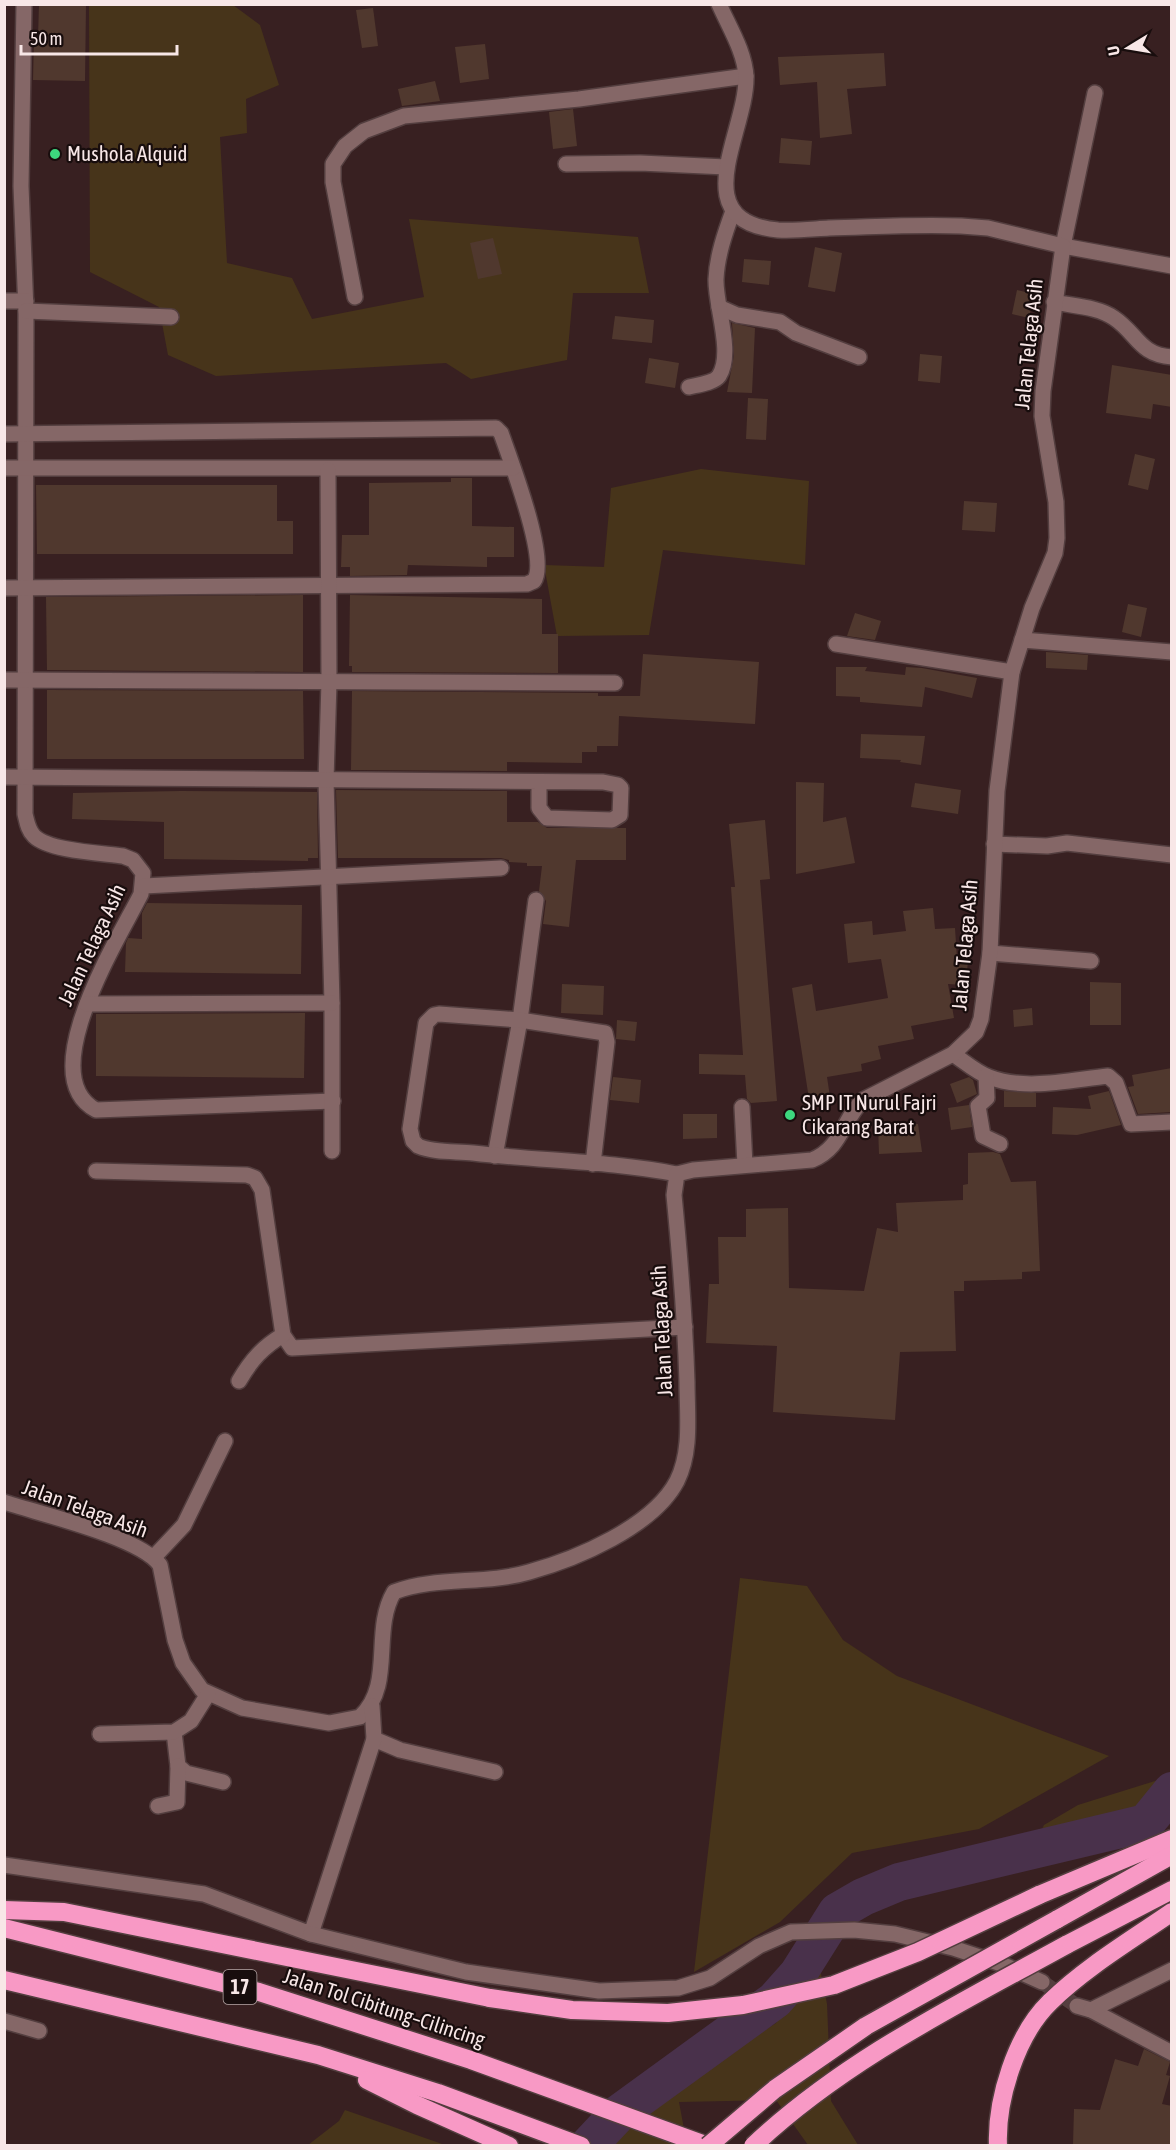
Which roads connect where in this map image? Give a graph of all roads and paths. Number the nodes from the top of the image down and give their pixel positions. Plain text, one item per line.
1 (24, 4) edge
2 (719, 4) edge
3 (746, 76) junction
4 (1095, 93) dead end
5 (566, 164) dead end
6 (726, 167) junction
7 (4, 186) edge
8 (21, 186) junction
9 (732, 211) junction
10 (1063, 246) junction
11 (1172, 266) edge
12 (355, 297) dead end
13 (4, 301) edge
14 (1054, 302) junction
15 (26, 306) junction
16 (719, 307) junction
17 (171, 317) dead end
18 (859, 357) dead end
19 (1172, 357) edge
20 (689, 387) dead end
21 (4, 434) edge
22 (26, 435) junction
23 (4, 468) edge
24 (26, 468) junction
25 (513, 468) junction
26 (328, 470) junction
27 (329, 584) junction
28 (4, 588) edge
29 (25, 588) junction
30 (1022, 640) junction
31 (836, 644) dead end
32 (1172, 652) edge
33 (1012, 672) junction
34 (4, 680) edge
35 (25, 680) junction
36 (329, 682) junction
37 (615, 683) dead end
38 (4, 777) edge
39 (25, 778) junction
40 (326, 780) junction
41 (539, 783) junction
42 (994, 844) junction
43 (1172, 855) edge
44 (501, 868) dead end
45 (328, 878) junction
46 (144, 886) junction
47 (536, 900) dead end
48 (990, 953) junction
49 (1092, 962) dead end
50 (332, 1003) junction
51 (87, 1004) junction
52 (520, 1020) junction
53 (954, 1054) junction
54 (986, 1076) junction
55 (333, 1101) junction
56 (742, 1107) dead end
57 (1172, 1122) edge
58 (1000, 1144) dead end
59 (332, 1151) dead end
60 (495, 1156) junction
61 (593, 1164) junction
62 (746, 1166) junction
63 (96, 1171) dead end
64 (677, 1174) junction
65 (685, 1327) junction
66 (283, 1335) junction
67 (239, 1381) dead end
68 (225, 1442) dead end
69 (4, 1502) edge
70 (154, 1557) junction
71 (208, 1694) junction
72 (372, 1706) junction
73 (174, 1731) junction
74 (100, 1734) dead end
75 (374, 1739) junction
76 (178, 1766) junction
77 (495, 1772) dead end
78 (222, 1782) dead end
79 (158, 1806) dead end
80 (1172, 1839) edge
81 (1172, 1855) edge
82 (4, 1864) edge
83 (1172, 1890) edge
84 (4, 1910) edge
85 (1172, 1912) edge
86 (4, 1928) edge
87 (311, 1934) junction
88 (1172, 1970) edge
89 (4, 1980) edge
90 (1042, 1982) tunnel mouth
91 (4, 2021) edge
92 (39, 2031) dead end
93 (1172, 2054) edge
94 (318, 2055) junction
95 (509, 2145) edge
96 (581, 2145) edge
97 (707, 2145) edge
98 (753, 2145) edge
99 (998, 2145) edge

1 - 8 street, Jalan Telaga Asih
2 - 3 street
3 - 6 street
3 - 12 street
4 - 10 street, Jalan Telaga Asih
5 - 6 street
6 - 9 street
7 - 8 street
8 - 15 street, Jalan Telaga Asih
9 - 10 street
9 - 16 street
10 - 11 street
10 - 14 street, Jalan Telaga Asih
13 - 15 street
14 - 19 street
14 - 30 street, Jalan Telaga Asih
15 - 17 street
15 - 22 street, Jalan Telaga Asih
16 - 18 street
16 - 20 street
21 - 22 street
22 - 24 street, Jalan Telaga Asih
22 - 25 street
23 - 24 street
24 - 26 street
24 - 29 street, Jalan Telaga Asih
25 - 26 street
25 - 27 street
26 - 27 street
27 - 29 street
27 - 36 street
28 - 29 street
29 - 35 street, Jalan Telaga Asih
30 - 32 street
30 - 33 street, Jalan Telaga Asih
31 - 33 street
33 - 42 street, Jalan Telaga Asih
34 - 35 street
35 - 36 street
35 - 39 street, Jalan Telaga Asih
36 - 37 street
36 - 40 street
38 - 39 street
39 - 40 street
39 - 46 street, Jalan Telaga Asih
40 - 41 street
40 - 45 street
41 - 41 street
42 - 43 street
42 - 48 street, Jalan Telaga Asih
44 - 45 street
45 - 46 street
45 - 50 street
46 - 51 street, Jalan Telaga Asih
47 - 52 street
48 - 49 street
48 - 53 street, Jalan Telaga Asih
50 - 51 street
50 - 55 street
51 - 55 street, Jalan Telaga Asih
52 - 60 street
52 - 60 street
52 - 61 street
53 - 54 street
53 - 62 street, Jalan Telaga Asih
54 - 57 street
54 - 58 street
55 - 59 street
56 - 62 street
60 - 61 street
61 - 64 street
62 - 64 street, Jalan Telaga Asih
63 - 66 street
64 - 65 street, Jalan Telaga Asih
65 - 66 street
65 - 72 street, Jalan Telaga Asih
66 - 67 street
68 - 70 street
69 - 70 street, Jalan Telaga Asih
70 - 71 street, Jalan Telaga Asih
71 - 72 street, Jalan Telaga Asih
71 - 73 street
72 - 75 street
73 - 74 street
73 - 76 street
75 - 77 street
75 - 87 street
76 - 78 street
76 - 79 street
80 - 84 highway, bridge
81 - 97 highway, bridge
82 - 87 street
83 - 98 highway, bridge
85 - 99 highway
86 - 97 highway, Jalan Tol Cibitung–Cilincing / 17
87 - 90 street
88 - 93 street
89 - 94 highway, 17
91 - 92 street
94 - 95 highway
94 - 96 highway, 17

